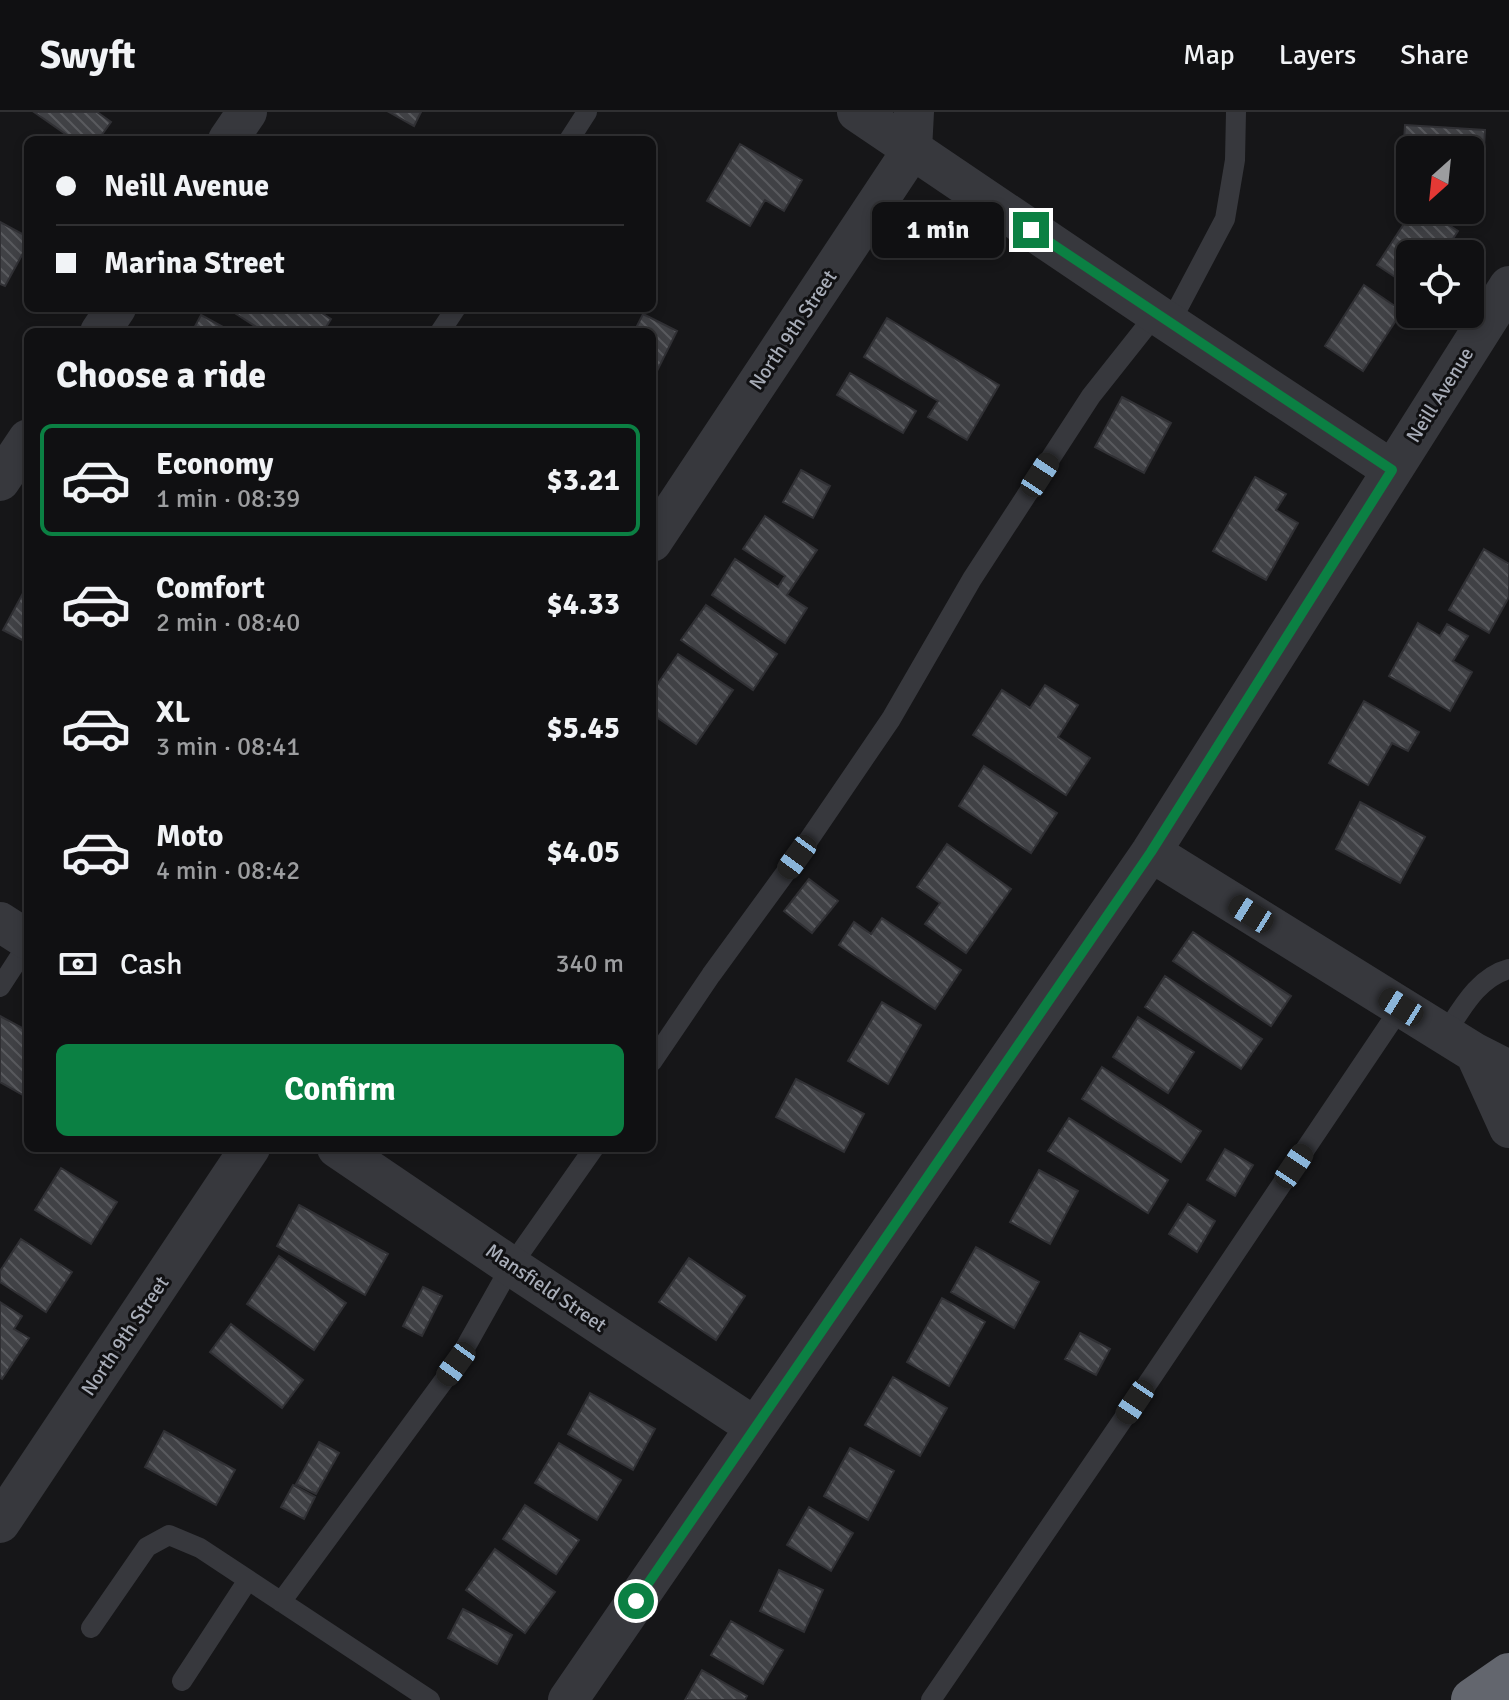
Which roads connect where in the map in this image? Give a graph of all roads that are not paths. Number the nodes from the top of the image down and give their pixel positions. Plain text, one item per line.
1 (247, 112) edge
2 (587, 112) edge
3 (857, 112) edge
4 (1236, 112) edge
5 (913, 131) edge
6 (231, 136) edge
7 (572, 136) edge
8 (1509, 286) edge
9 (1163, 319) junction
10 (24, 445) edge
11 (1392, 470) junction
12 (0, 481) edge
13 (656, 536) edge
14 (1151, 852) junction
15 (0, 922) edge
16 (24, 939) edge
17 (24, 948) edge
18 (1509, 969) edge
19 (0, 987) edge
20 (1401, 1007) junction
21 (1476, 1053) edge
22 (656, 1056) edge
23 (1509, 1128) edge
24 (247, 1152) edge
25 (343, 1152) edge
26 (591, 1152) edge
27 (511, 1266) junction
28 (755, 1427) junction
29 (0, 1523) edge
30 (248, 1580) junction
31 (281, 1602) junction
32 (91, 1628) dead end
33 (1509, 1675) edge
34 (182, 1681) dead end
35 (430, 1700) edge
36 (568, 1700) edge
37 (931, 1700) edge
38 (1473, 1700) edge

1 - 6 street
2 - 7 lane
3 - 5 street
4 - 9 lane
5 - 9 street
5 - 13 street, North 9th Street
8 - 11 street, Neill Avenue
9 - 11 street
9 - 22 lane
10 - 12 street
11 - 14 street, Neill Avenue
14 - 20 street
14 - 28 street, Neill Avenue
15 - 16 street
17 - 19 lane
18 - 21 lane
20 - 21 street
20 - 37 lane
21 - 23 street
24 - 29 street, North 9th Street
25 - 27 street, Mansfield Street
26 - 27 lane
27 - 28 street, Mansfield Street
27 - 31 lane
28 - 36 street, Neill Avenue
30 - 31 lane
30 - 32 lane
30 - 34 lane
31 - 35 lane
33 - 38 highway

